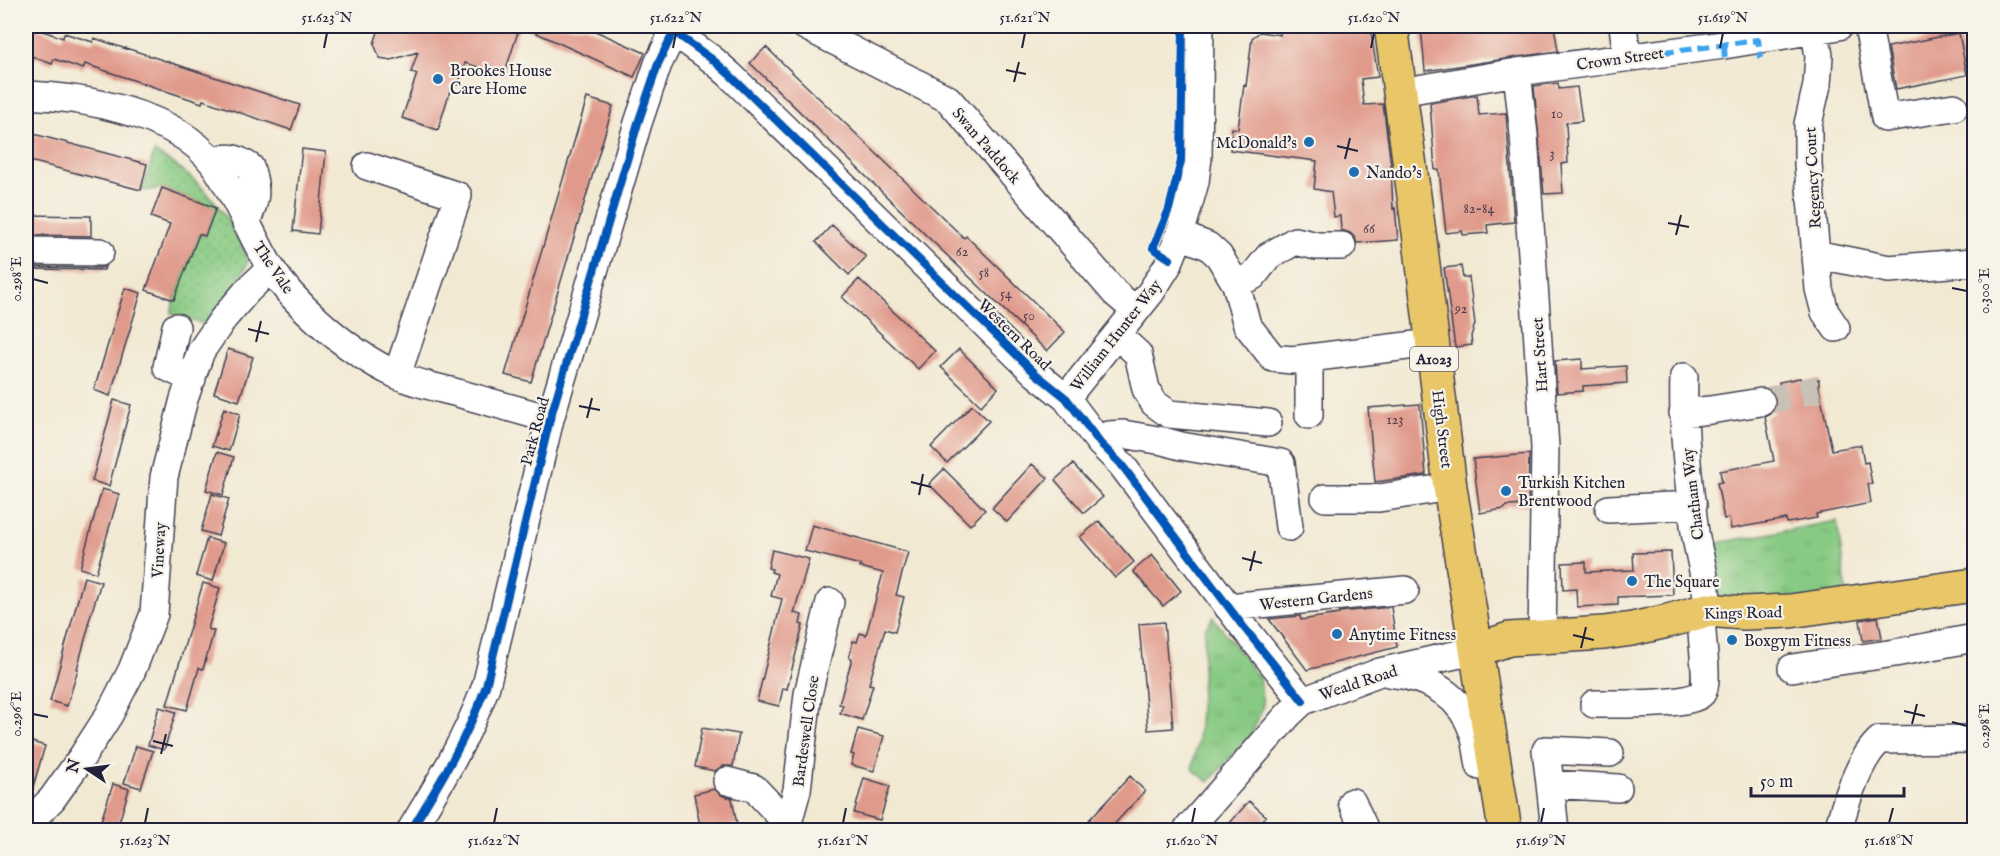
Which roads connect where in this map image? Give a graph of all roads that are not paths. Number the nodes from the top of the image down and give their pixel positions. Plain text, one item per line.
1 (805, 26) edge
2 (1200, 26) edge
3 (1391, 26) edge
4 (1623, 26) edge
5 (1868, 26) edge
6 (1822, 27) edge
7 (670, 28) edge
8 (1757, 33) edge
9 (1627, 57) junction
10 (1517, 72) junction
11 (1400, 92) junction
12 (26, 95) edge
13 (1954, 107) dead end
14 (367, 166) dead end
15 (1180, 235) junction
16 (1342, 246) dead end
17 (26, 250) edge
18 (100, 252) dead end
19 (1815, 254) junction
20 (1974, 262) edge
21 (271, 268) junction
22 (1236, 284) junction
23 (1135, 310) junction
24 (176, 327) dead end
25 (1836, 328) dead end
26 (1117, 335) junction
27 (1432, 343) junction
28 (1300, 359) junction
29 (397, 375) junction
30 (1684, 377) dead end
31 (192, 379) junction
32 (1066, 398) junction
33 (1761, 402) tunnel mouth
34 (1683, 413) junction
35 (1309, 416) dead end
36 (550, 419) junction
37 (1268, 423) dead end
38 (1100, 443) junction
39 (1450, 487) junction
40 (1325, 498) dead end
41 (1693, 505) junction
42 (1609, 508) dead end
43 (1289, 526) dead end
44 (1974, 585) edge
45 (1405, 590) dead end
46 (830, 602) dead end
47 (1228, 607) junction
48 (1707, 610) junction
49 (1542, 638) junction
50 (1974, 638) edge
51 (1477, 650) junction
52 (1792, 668) dead end
53 (1380, 672) junction
54 (1303, 701) junction
55 (1594, 704) dead end
56 (1974, 739) edge
57 (1610, 753) dead end
58 (727, 781) dead end
59 (1550, 784) junction
60 (1618, 788) dead end
61 (1352, 802) dead end
62 (26, 825) edge
63 (787, 827) edge
64 (1505, 828) edge
65 (411, 831) edge
66 (1187, 831) edge
67 (1365, 831) edge
68 (1555, 831) edge
69 (1838, 831) edge

1 - 23 street, Swan Paddock
2 - 15 street, William Hunter Way
3 - 11 main road, High Street / A1023
4 - 9 street
5 - 13 street
6 - 8 street, Crown Street
6 - 19 street, Regency Court
7 - 32 street, Western Road
7 - 36 street, Park Road
8 - 9 street, Crown Street
9 - 10 street, Crown Street
10 - 11 street, Crown Street
10 - 49 street, Hart Street
11 - 27 main road, High Street / A1023
12 - 21 street, The Vale
14 - 29 street
15 - 22 street
15 - 23 street, William Hunter Way
16 - 22 street
17 - 18 street
19 - 20 street
19 - 25 street, Regency Court
21 - 29 street, The Vale
21 - 31 street, Vineway
22 - 28 street
23 - 26 street, William Hunter Way
24 - 31 street
26 - 32 street, William Hunter Way
26 - 37 street
27 - 28 street
27 - 39 main road, High Street / A1023
28 - 35 street
29 - 36 street, The Vale
30 - 34 street, Chatham Way
31 - 62 street, Vineway
32 - 38 street, Western Road
33 - 34 street
34 - 41 street, Chatham Way
36 - 65 street, Park Road
38 - 43 street
38 - 47 street, Western Road
39 - 40 street
39 - 51 main road, High Street / A1023
41 - 42 street
41 - 48 street, Chatham Way
44 - 48 main road, Kings Road
45 - 47 street, Western Gardens
46 - 63 street, Bardeswell Close
47 - 54 street, Western Road
48 - 49 main road, Kings Road
48 - 55 street, Chatham Way
49 - 51 main road, Kings Road
50 - 52 street
51 - 53 street, Weald Road
51 - 64 main road, High Street / A1023
53 - 54 street, Weald Road
53 - 64 street
54 - 66 street, Weald Road
56 - 69 street
57 - 59 street
58 - 63 street, Bardeswell Close
59 - 60 street
59 - 68 street
61 - 67 street

